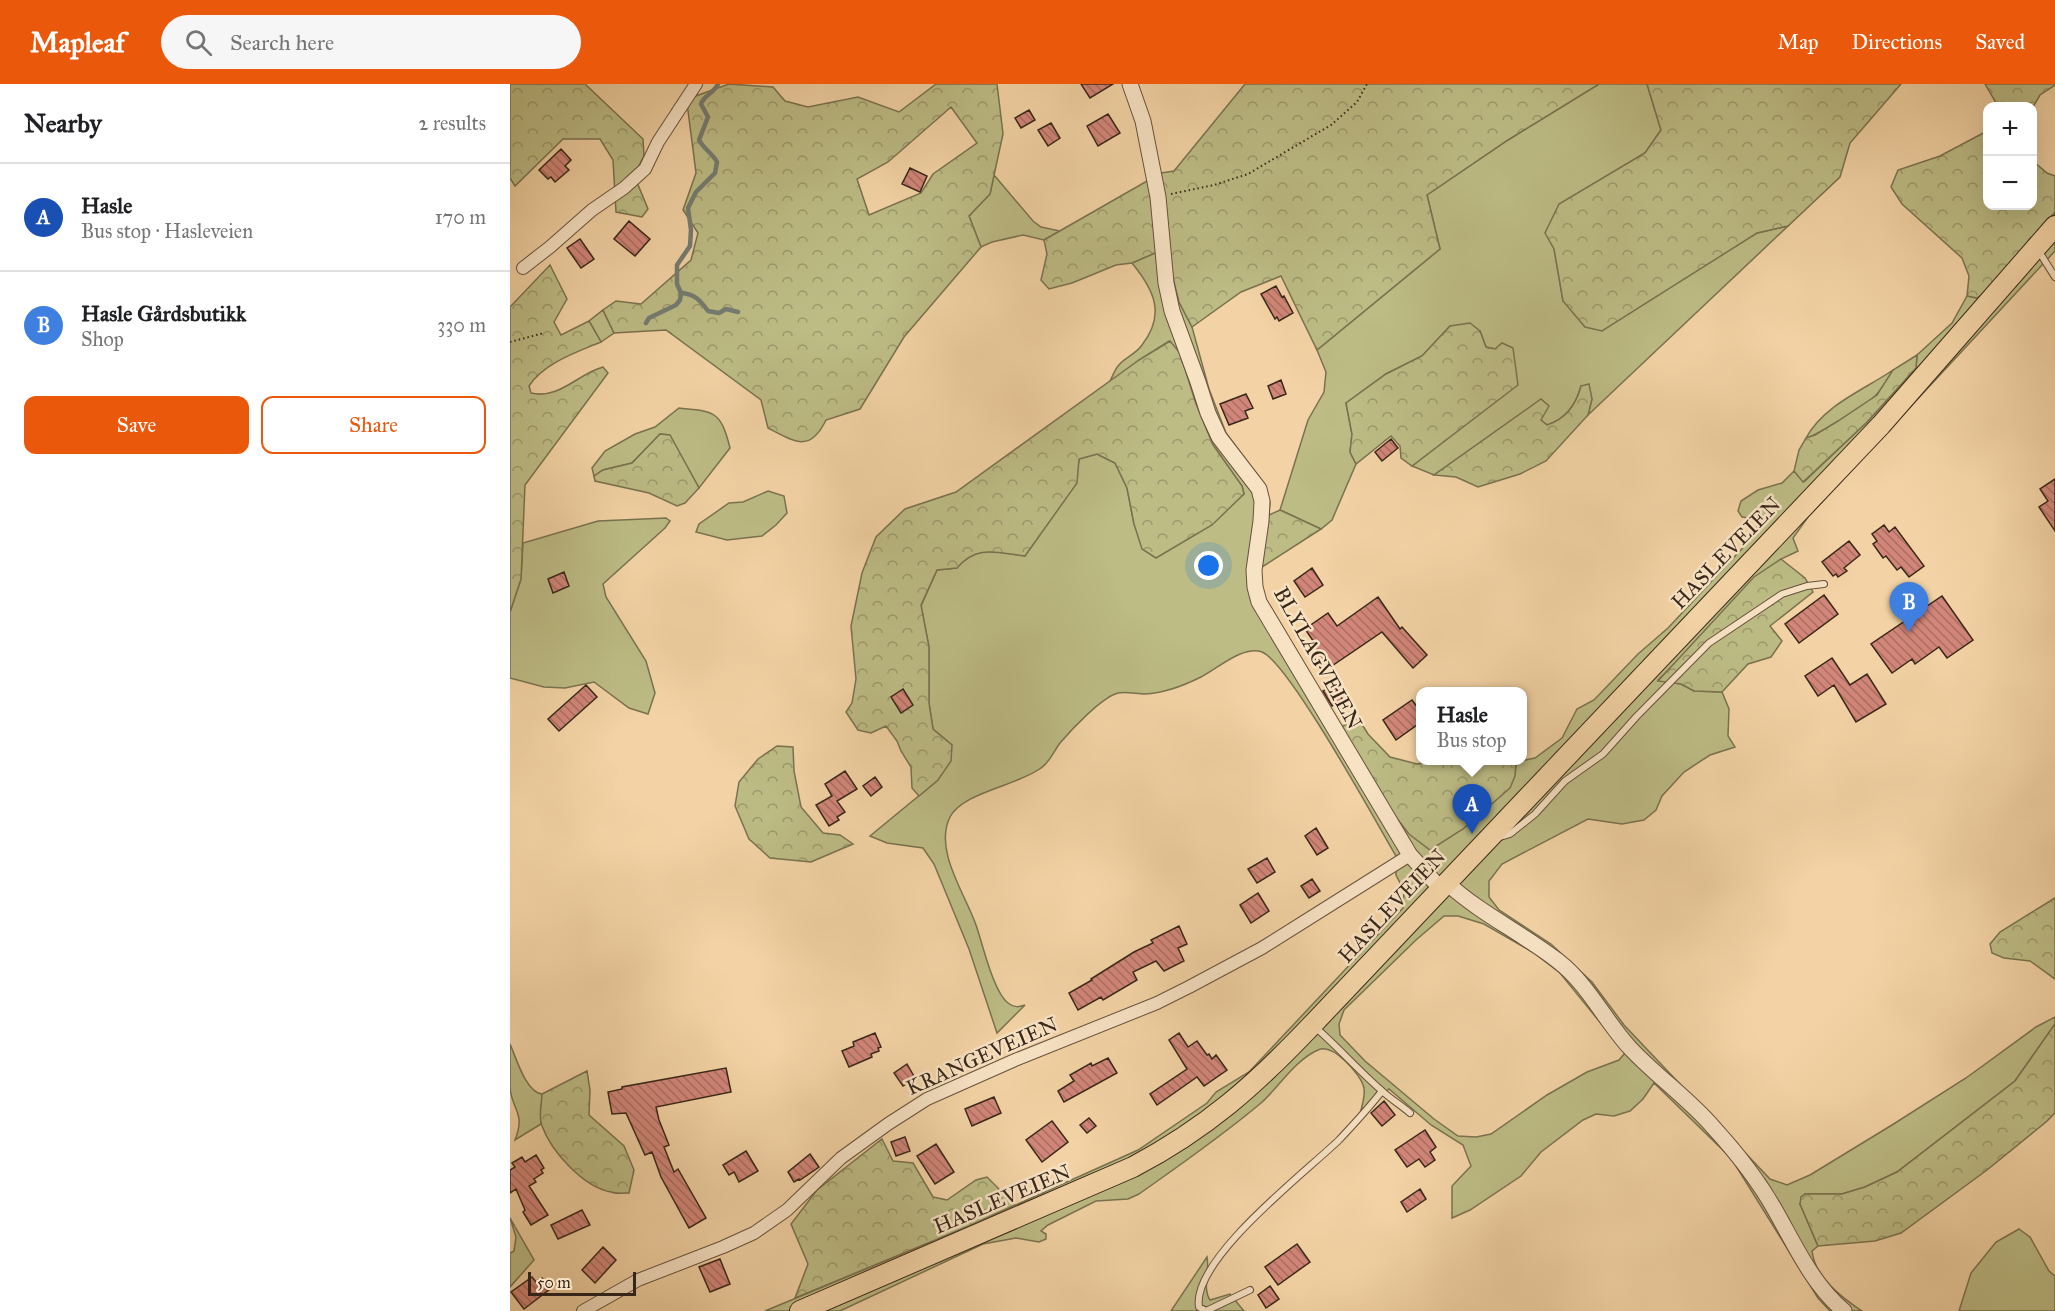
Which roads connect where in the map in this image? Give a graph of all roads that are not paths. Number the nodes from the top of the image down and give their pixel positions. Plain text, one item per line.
1 (696, 84) edge
2 (1130, 84) edge
3 (2055, 226) edge
4 (2036, 247) junction
5 (523, 268) dead end
6 (2055, 277) edge
7 (1824, 584) dead end
8 (1485, 842) junction
9 (1410, 855) junction
10 (1444, 886) junction
11 (1312, 1025) junction
12 (1382, 1091) junction
13 (1410, 1113) dead end
14 (1251, 1290) dead end
15 (583, 1311) edge
16 (800, 1311) edge
17 (1844, 1311) edge

1 - 5 street
2 - 9 street, BLYLAGVEIEN
3 - 4 main road, HASLEVEIEN
4 - 6 lane
4 - 8 main road, HASLEVEIEN
7 - 8 lane
8 - 10 main road, HASLEVEIEN
9 - 10 street, BLYLAGVEIEN
9 - 15 street, KRANGEVEIEN
10 - 11 main road, HASLEVEIEN
10 - 17 street, BLYLAGVEIEN
11 - 12 lane
11 - 16 main road, HASLEVEIEN
12 - 13 lane
12 - 14 lane

